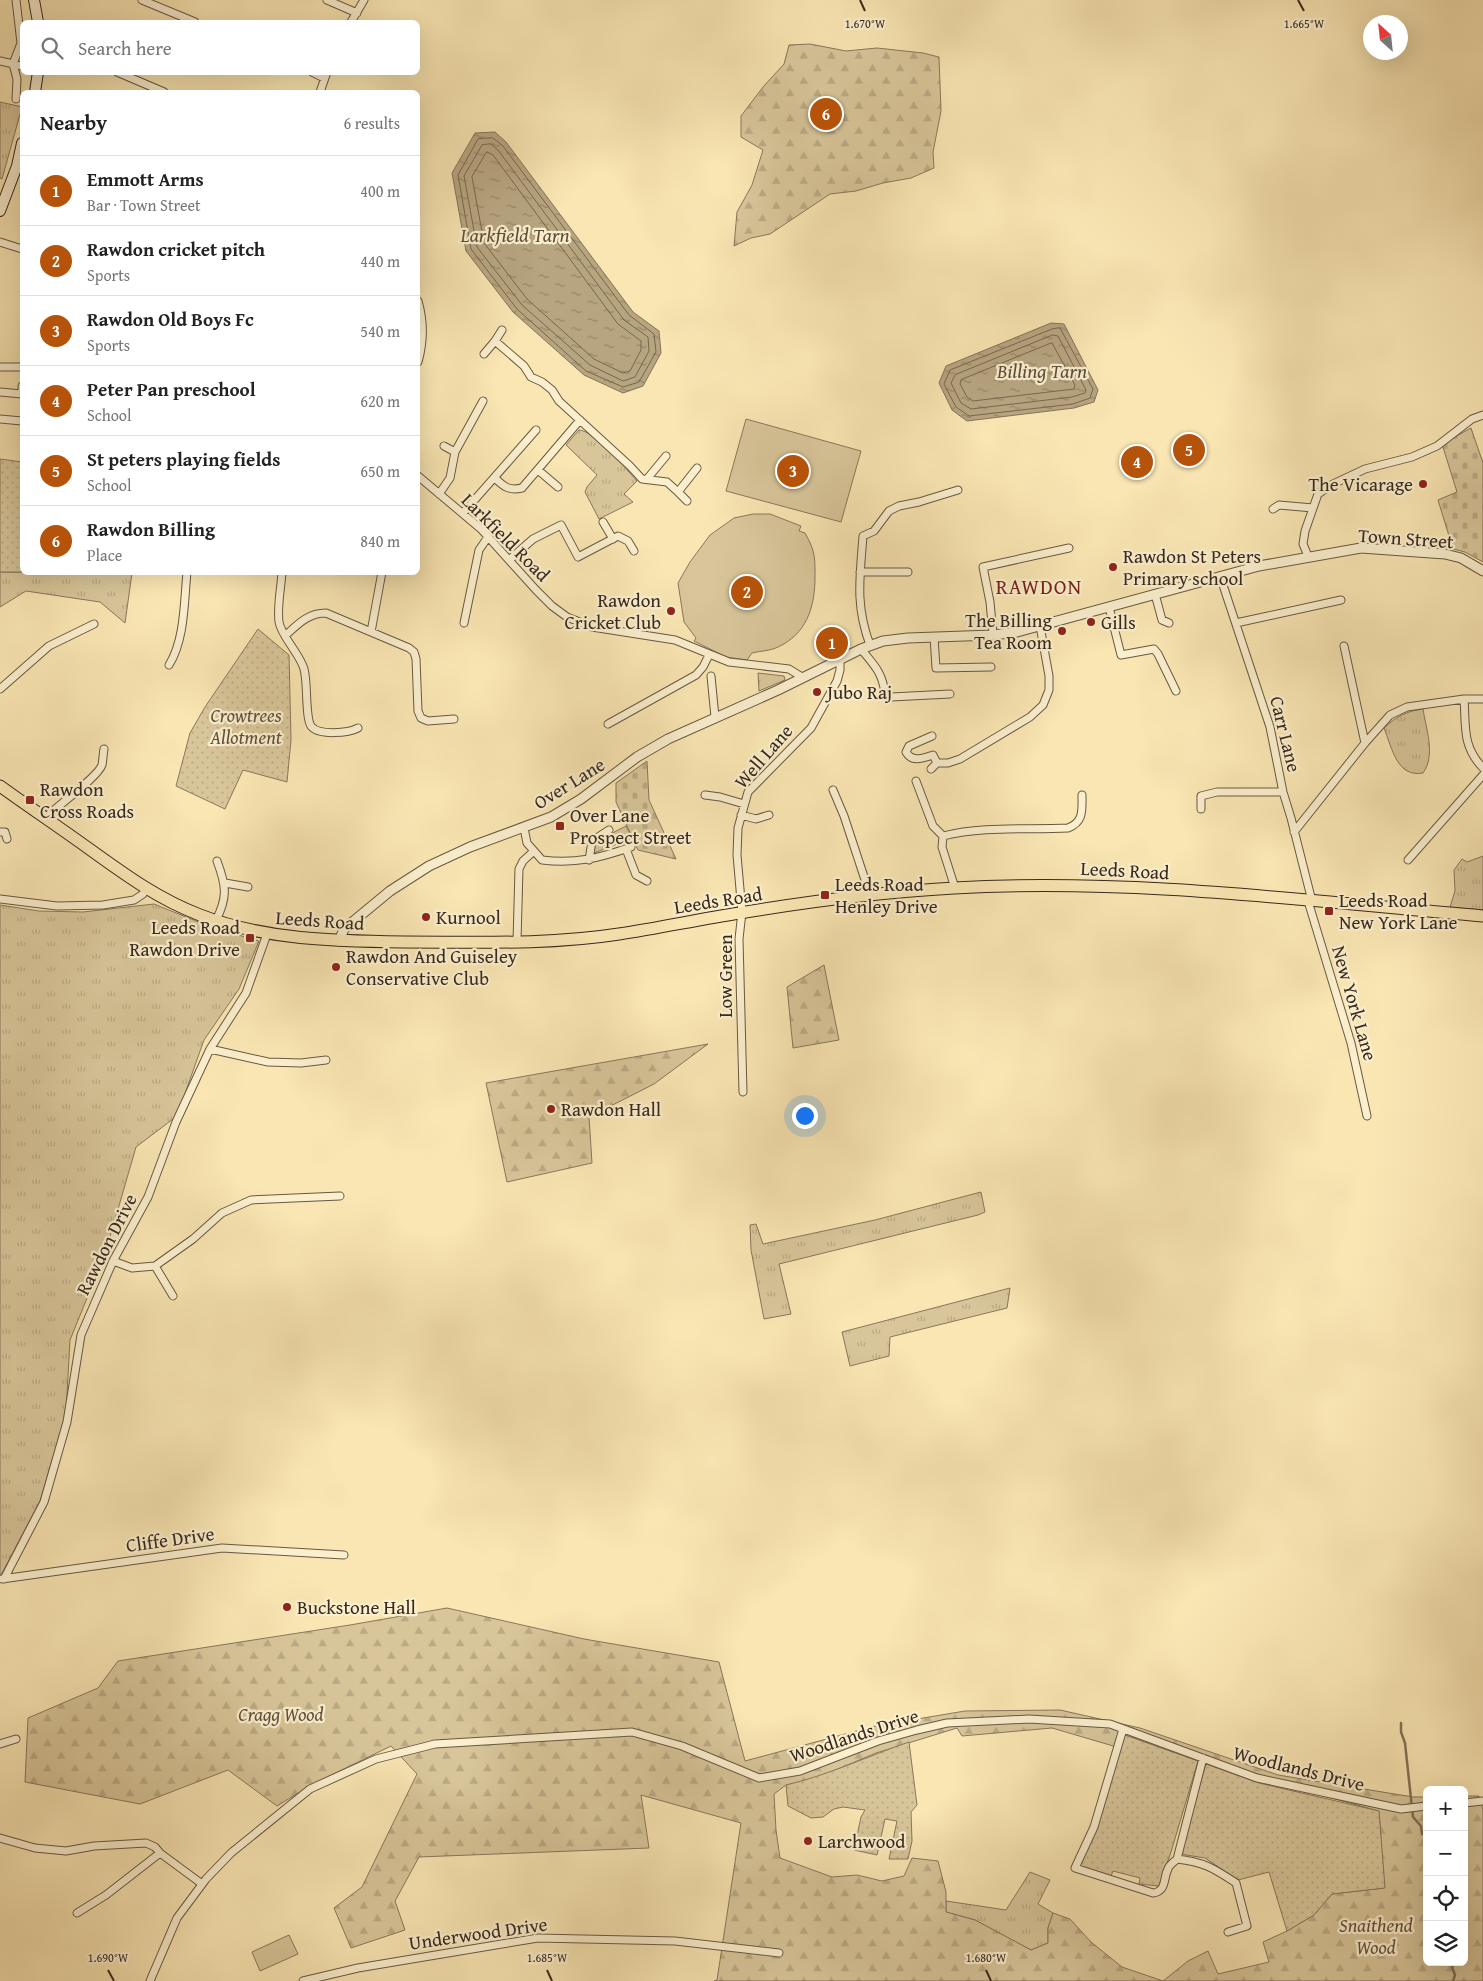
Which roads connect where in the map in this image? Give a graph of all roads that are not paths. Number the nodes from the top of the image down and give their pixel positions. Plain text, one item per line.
1 (16, 0) edge
2 (34, 0) edge
3 (144, 0) edge
4 (327, 0) edge
5 (364, 0) edge
6 (357, 13) junction
7 (38, 20) edge
8 (190, 20) edge
9 (352, 20) edge
10 (20, 34) edge
11 (20, 46) edge
12 (0, 61) edge
13 (13, 64) junction
14 (20, 66) edge
15 (38, 75) edge
16 (124, 75) edge
17 (326, 75) edge
18 (35, 90) edge
19 (159, 90) edge
20 (321, 90) edge
21 (16, 99) dead end
22 (20, 167) edge
23 (0, 211) edge
24 (0, 242) edge
25 (20, 248) edge
26 (420, 307) edge
27 (502, 330) dead end
28 (495, 341) junction
29 (420, 351) edge
30 (484, 354) dead end
31 (20, 366) edge
32 (0, 367) edge
33 (0, 392) edge
34 (20, 394) edge
35 (483, 402) dead end
36 (1483, 415) edge
37 (0, 419) edge
38 (580, 420) junction
39 (20, 421) edge
40 (536, 430) dead end
41 (444, 446) dead end
42 (455, 452) junction
43 (666, 456) dead end
44 (697, 468) dead end
45 (538, 470) junction
46 (420, 478) edge
47 (494, 478) junction
48 (647, 479) junction
49 (558, 487) dead end
50 (958, 490) dead end
51 (678, 492) junction
52 (439, 494) junction
53 (688, 501) dead end
54 (1313, 508) junction
55 (1273, 509) dead end
56 (463, 513) junction
57 (603, 522) dead end
58 (488, 537) junction
59 (613, 539) junction
60 (1069, 548) dead end
61 (634, 551) dead end
62 (1308, 556) junction
63 (510, 560) junction
64 (1483, 570) edge
65 (860, 572) junction
66 (908, 572) dead end
67 (187, 575) edge
68 (282, 575) edge
69 (381, 575) edge
70 (1220, 576) junction
71 (1155, 594) junction
72 (1341, 600) dead end
73 (1109, 607) junction
74 (464, 623) dead end
75 (1169, 623) dead end
76 (94, 624) dead end
77 (1236, 624) junction
78 (1040, 626) junction
79 (371, 632) junction
80 (286, 635) junction
81 (993, 635) junction
82 (934, 637) junction
83 (870, 644) junction
84 (1344, 646) dead end
85 (861, 649) junction
86 (709, 655) junction
87 (840, 660) junction
88 (169, 665) dead end
89 (992, 667) dead end
90 (711, 676) dead end
91 (802, 677) junction
92 (0, 689) edge
93 (1176, 691) dead end
94 (950, 694) dead end
95 (1464, 699) junction
96 (1483, 699) edge
97 (715, 717) junction
98 (454, 719) dead end
99 (608, 724) dead end
100 (358, 728) dead end
101 (932, 736) dead end
102 (1365, 743) junction
103 (104, 749) dead end
104 (936, 762) junction
105 (1483, 768) edge
106 (931, 769) dead end
107 (1483, 775) edge
108 (916, 781) dead end
109 (0, 786) edge
110 (833, 790) dead end
111 (1283, 792) junction
112 (705, 795) dead end
113 (1082, 795) dead end
114 (744, 804) junction
115 (1201, 809) dead end
116 (741, 815) junction
117 (769, 816) dead end
118 (45, 818) junction
119 (524, 828) junction
120 (609, 830) dead end
121 (0, 832) edge
122 (1294, 832) junction
123 (943, 836) junction
124 (6, 839) dead end
125 (534, 851) junction
126 (589, 860) junction
127 (1408, 860) dead end
128 (218, 861) dead end
129 (647, 881) dead end
130 (225, 883) junction
131 (248, 887) dead end
132 (955, 888) junction
133 (146, 889) junction
134 (870, 895) junction
135 (0, 899) edge
136 (1310, 901) junction
137 (742, 912) junction
138 (1483, 916) edge
139 (216, 920) junction
140 (268, 934) junction
141 (338, 941) junction
142 (517, 942) junction
143 (210, 1048) junction
144 (326, 1060) dead end
145 (743, 1092) dead end
146 (1367, 1116) dead end
147 (340, 1196) dead end
148 (113, 1260) junction
149 (155, 1266) junction
150 (173, 1296) dead end
151 (344, 1555) dead end
152 (2, 1579) edge
153 (1123, 1729) junction
154 (16, 1739) dead end
155 (0, 1744) edge
156 (1203, 1758) junction
157 (1483, 1801) edge
158 (1468, 1803) edge
159 (1423, 1806) edge
160 (0, 1838) edge
161 (160, 1853) junction
162 (1177, 1859) junction
163 (202, 1884) junction
164 (77, 1913) dead end
165 (1228, 1932) dead end
166 (780, 1953) dead end
167 (150, 1981) edge
168 (303, 1981) edge

1 - 10 street
2 - 7 main road
3 - 8 street
4 - 6 street
5 - 6 street
6 - 9 street
11 - 13 street
12 - 13 street
13 - 14 street
13 - 21 street
15 - 18 main road
16 - 19 street
17 - 20 street
22 - 23 main road
24 - 25 street
26 - 29 street
27 - 28 street
28 - 30 street
28 - 38 street
31 - 32 street
33 - 34 street
35 - 42 street
36 - 54 street
37 - 39 street
38 - 45 street
38 - 48 street
40 - 47 street
41 - 42 street
42 - 52 street
43 - 48 street
44 - 51 street
45 - 47 street
45 - 49 street
46 - 52 street, Larkfield Road
47 - 56 street
48 - 51 street
50 - 65 street
51 - 53 street
52 - 56 street, Larkfield Road
54 - 55 street
54 - 62 street
56 - 58 street, Larkfield Road
57 - 59 street
58 - 63 street, Larkfield Road
58 - 74 street
59 - 61 street
59 - 63 street
60 - 81 street
62 - 64 street, Town Street
62 - 70 street, Town Street
63 - 86 street, Larkfield Road
65 - 66 street
65 - 83 street
67 - 88 street
68 - 80 street
69 - 79 street
70 - 71 street, Town Street
70 - 77 street, Carr Lane
71 - 73 street, Town Street
71 - 75 street
72 - 77 street
73 - 78 street, Town Street
73 - 93 street
76 - 92 street
77 - 111 street, Carr Lane
78 - 81 street, Town Street
78 - 104 street
79 - 80 street
79 - 98 street
80 - 100 street
81 - 82 street, Town Street
82 - 83 street, Town Street
82 - 89 street
83 - 85 street, Town Street
84 - 102 street
85 - 87 street, Town Street
85 - 94 street
86 - 91 street, Larkfield Road
86 - 99 street
87 - 91 street, Town Street
87 - 114 street, Well Lane
90 - 97 street
91 - 97 street, Over Lane
95 - 96 street
95 - 102 street
95 - 105 street
97 - 119 street, Over Lane
101 - 104 street
102 - 122 street
103 - 118 street
104 - 106 street
107 - 127 street
108 - 123 street
109 - 118 main road, Leeds Road
110 - 134 street
111 - 115 street
111 - 122 street, Carr Lane
112 - 114 street
113 - 123 street
114 - 116 street, Well Lane
116 - 117 street
116 - 137 street, Well Lane
118 - 133 main road, Leeds Road
119 - 125 street
119 - 141 street, Over Lane
120 - 126 street
121 - 124 street
122 - 136 street, Carr Lane
123 - 132 street
125 - 126 street
125 - 142 street
126 - 129 street
128 - 130 street
130 - 131 street
130 - 139 street
132 - 134 main road, Leeds Road
132 - 136 main road, Leeds Road
133 - 135 street
133 - 139 main road, Leeds Road
134 - 137 main road, Leeds Road
136 - 138 main road, Leeds Road
136 - 146 street, New York Lane
137 - 142 main road, Leeds Road
137 - 145 street, Low Green
139 - 140 main road, Leeds Road
140 - 141 main road, Leeds Road
140 - 143 street, Rawdon Drive
141 - 142 main road, Leeds Road
143 - 144 street
143 - 148 street, Rawdon Drive
147 - 149 street
148 - 149 street
148 - 152 street, Rawdon Drive
149 - 150 street
151 - 152 street, Cliffe Drive
153 - 156 street, Woodlands Drive
153 - 162 street
153 - 163 street, Woodlands Drive
154 - 155 street
156 - 159 street, Woodlands Drive
156 - 162 street
157 - 158 street
160 - 161 street
161 - 163 street
161 - 164 street
162 - 165 street
163 - 167 street, Woodlands Drive
166 - 168 street, Underwood Drive

